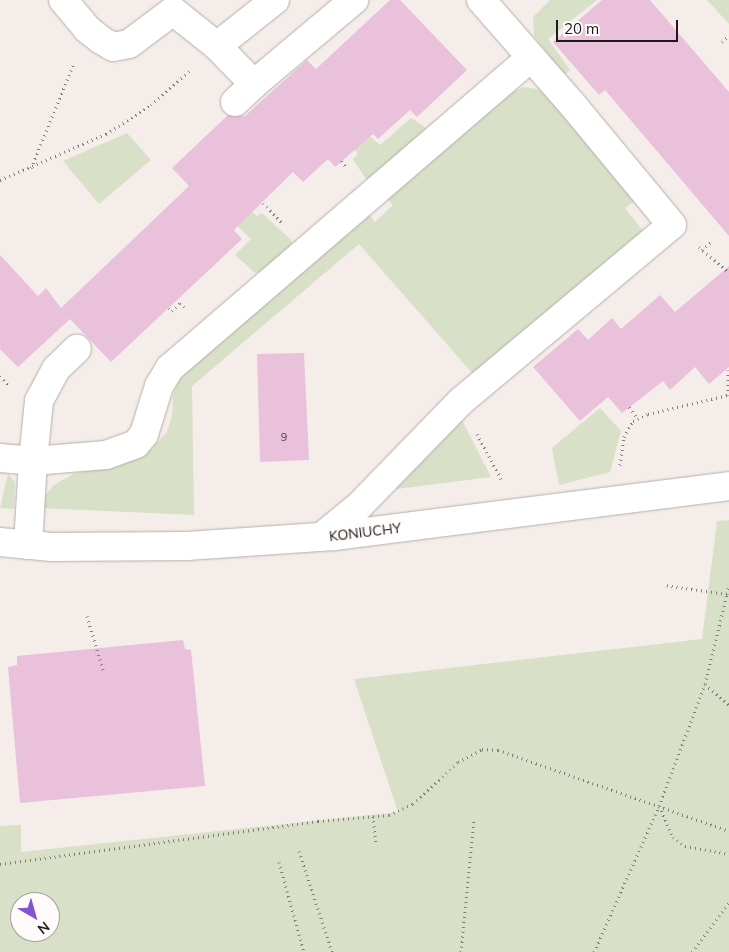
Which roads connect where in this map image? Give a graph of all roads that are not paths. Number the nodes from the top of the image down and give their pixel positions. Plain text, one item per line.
1 (64, 0) edge
2 (276, 0) edge
3 (354, 0) edge
4 (481, 0) edge
5 (180, 6) edge
6 (217, 46) junction
7 (531, 57) junction
8 (77, 349) dead end
9 (0, 458) edge
10 (33, 462) junction
11 (729, 486) edge
12 (321, 537) junction
13 (0, 542) edge
14 (28, 545) junction

1 - 5 street
2 - 6 street
3 - 6 street
4 - 7 street
5 - 6 street
7 - 10 street
7 - 12 street
8 - 10 street
9 - 10 street
10 - 14 street
11 - 12 street, KONIUCHY
12 - 14 street, KONIUCHY
13 - 14 street, KONIUCHY

